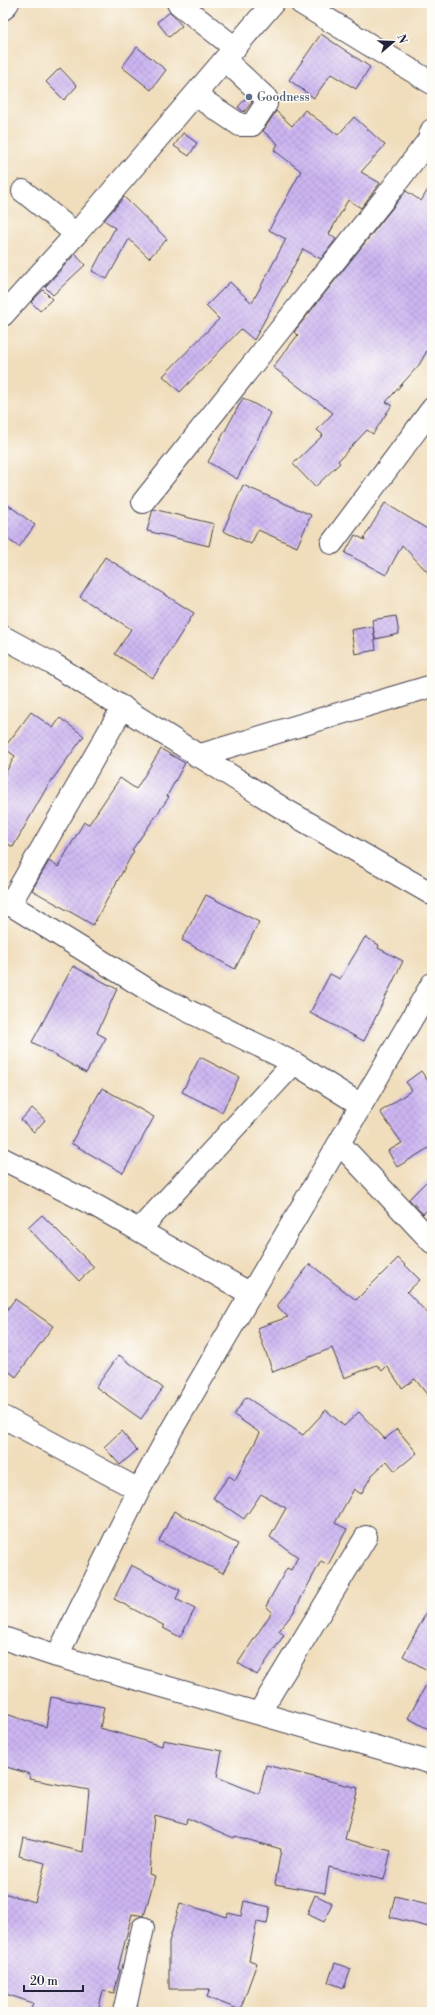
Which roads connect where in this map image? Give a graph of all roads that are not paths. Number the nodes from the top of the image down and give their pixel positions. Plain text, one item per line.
1 (8, 3) edge
2 (178, 3) edge
3 (273, 3) edge
4 (300, 3) edge
5 (3, 9) edge
6 (230, 54) junction
7 (432, 83) edge
8 (195, 95) junction
9 (432, 130) edge
10 (23, 191) dead end
11 (76, 234) junction
12 (3, 315) edge
13 (432, 409) edge
14 (143, 502) dead end
15 (332, 543) dead end
16 (3, 637) edge
17 (432, 686) edge
18 (122, 707) junction
19 (197, 756) junction
20 (432, 894) edge
21 (6, 902) edge
22 (432, 984) edge
23 (294, 1063) junction
24 (361, 1104) junction
25 (340, 1144) junction
26 (3, 1159) edge
27 (139, 1230) junction
28 (432, 1242) edge
29 (251, 1294) junction
30 (3, 1417) edge
31 (139, 1490) junction
32 (366, 1537) dead end
33 (3, 1638) edge
34 (57, 1656) junction
35 (259, 1713) junction
36 (432, 1763) edge
37 (143, 1928) dead end
38 (124, 2012) edge

1 - 5 street
2 - 6 street
3 - 6 street
4 - 7 street
6 - 8 street
6 - 8 street
8 - 11 street
9 - 14 street
10 - 11 street
11 - 12 street
13 - 15 street
16 - 18 street
17 - 19 street
18 - 19 street
18 - 21 street
19 - 20 street
21 - 23 street
22 - 24 street
23 - 24 street
23 - 27 street
24 - 25 street
25 - 28 street
25 - 29 street
26 - 27 street
27 - 29 street
29 - 31 street
30 - 31 street
31 - 34 street
32 - 35 street
33 - 34 street
34 - 35 street
35 - 36 street
37 - 38 street

